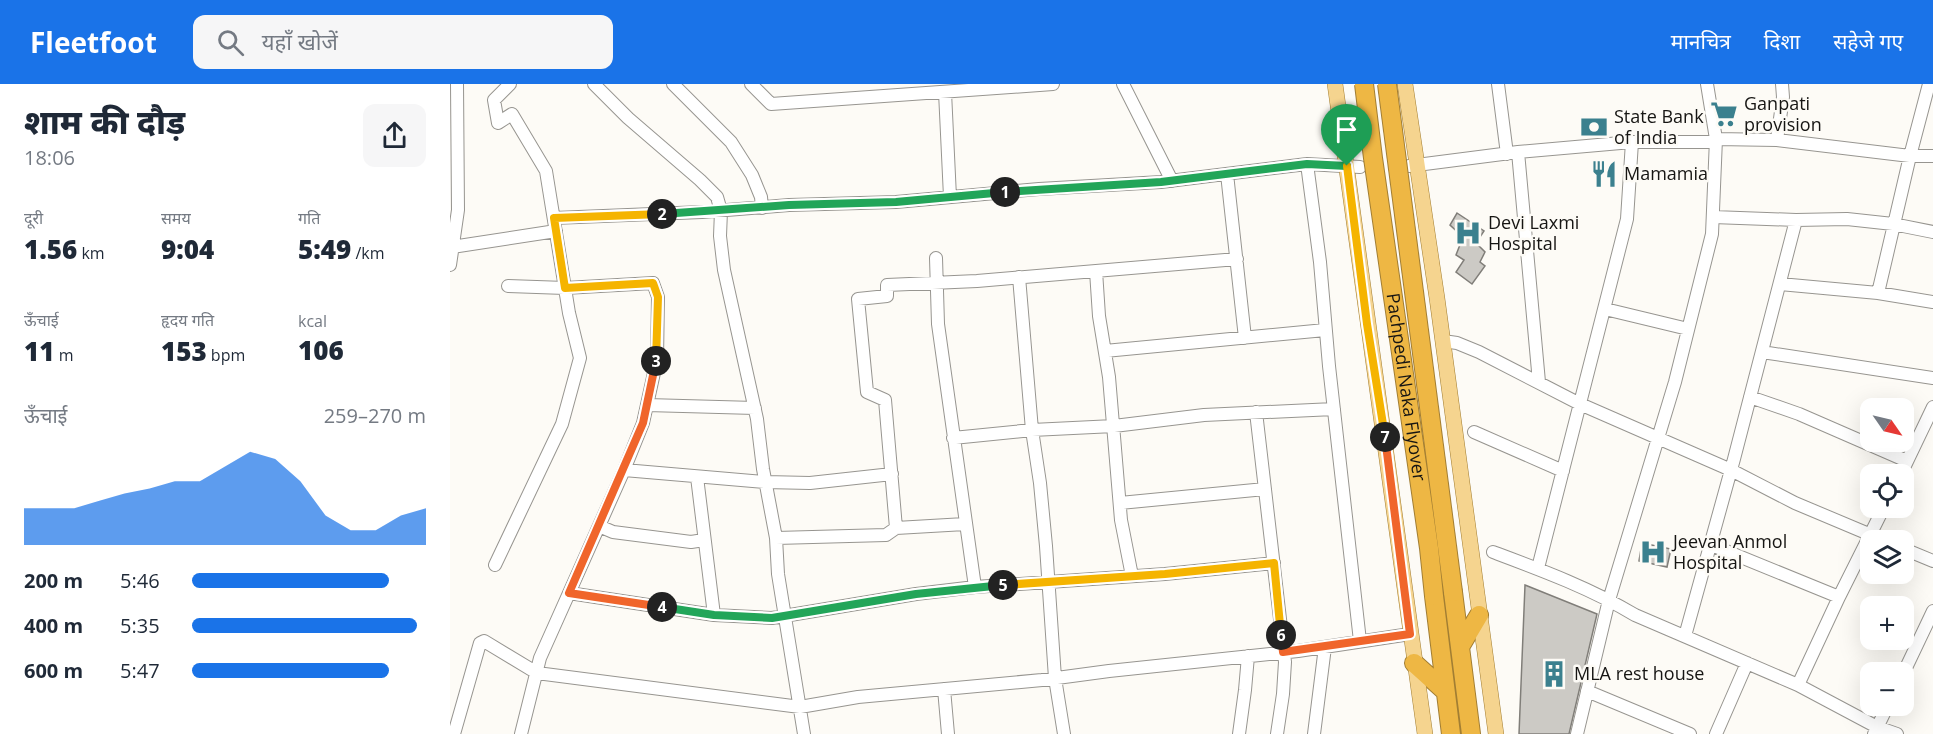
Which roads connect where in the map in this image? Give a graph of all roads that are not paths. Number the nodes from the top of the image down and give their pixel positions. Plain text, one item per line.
1 (457, 84) edge
2 (510, 84) edge
3 (594, 84) edge
4 (674, 84) edge
5 (751, 84) edge
6 (1053, 84) edge
7 (1123, 84) edge
8 (1335, 84) edge
9 (1364, 84) edge
10 (1387, 84) edge
11 (1406, 84) edge
12 (1498, 84) edge
13 (1707, 84) edge
14 (1782, 84) edge
15 (1929, 84) edge
16 (945, 92) junction
17 (1716, 139) junction
18 (1777, 140) junction
19 (1632, 142) junction
20 (1512, 153) junction
21 (1910, 156) junction
22 (1933, 156) edge
23 (1307, 164) junction
24 (1414, 166) junction
25 (1354, 167) junction
26 (1227, 174) junction
27 (1172, 181) junction
28 (950, 197) junction
29 (762, 208) junction
30 (721, 211) junction
31 (1713, 217) junction
32 (1796, 220) junction
33 (555, 224) junction
34 (1893, 225) junction
35 (1933, 232) edge
36 (452, 247) junction
37 (936, 258) dead end
38 (1237, 259) junction
39 (450, 265) edge
40 (1096, 271) junction
41 (1019, 277) junction
42 (937, 282) junction
43 (1780, 284) junction
44 (508, 286) dead end
45 (565, 288) junction
46 (1878, 293) junction
47 (1933, 302) edge
48 (1605, 309) junction
49 (1688, 329) junction
50 (1325, 330) junction
51 (1245, 338) junction
52 (1443, 341) junction
53 (1105, 351) junction
54 (1762, 352) junction
55 (1933, 378) edge
56 (1539, 382) junction
57 (1750, 397) junction
58 (1580, 404) junction
59 (647, 405) junction
60 (1933, 407) edge
61 (755, 408) junction
62 (1334, 409) junction
63 (1256, 412) junction
64 (1114, 426) junction
65 (1032, 430) junction
66 (1474, 432) dead end
67 (953, 438) junction
68 (1658, 438) junction
69 (1907, 461) junction
70 (1906, 464) edge
71 (624, 470) junction
72 (1731, 470) junction
73 (1563, 471) junction
74 (892, 474) junction
75 (697, 477) junction
76 (765, 482) junction
77 (1265, 489) junction
78 (1120, 503) junction
79 (965, 524) junction
80 (599, 526) junction
81 (896, 528) junction
82 (1860, 530) edge
83 (776, 538) junction
84 (704, 540) junction
85 (1709, 544) junction
86 (1493, 552) dead end
87 (1914, 553) edge
88 (1860, 556) edge
89 (1933, 561) edge
90 (1274, 563) junction
91 (495, 565) dead end
92 (1538, 568) junction
93 (1132, 576) junction
94 (1048, 583) junction
95 (975, 587) junction
96 (569, 593) junction
97 (1839, 597) junction
98 (1609, 600) junction
99 (1933, 611) edge
100 (714, 615) junction
101 (1479, 615) junction
102 (785, 616) junction
103 (1410, 634) junction
104 (1685, 636) junction
105 (1360, 641) junction
106 (1325, 647) junction
107 (1460, 647) junction
108 (1283, 652) junction
109 (1248, 656) junction
110 (1909, 662) edge
111 (1414, 663) junction
112 (1747, 663) junction
113 (537, 673) junction
114 (1055, 678) junction
115 (1798, 685) junction
116 (944, 689) junction
117 (1444, 691) junction
118 (1587, 691) junction
119 (800, 707) junction
120 (1882, 716) edge
121 (1875, 731) edge
122 (454, 734) edge
123 (521, 734) edge
124 (804, 734) edge
125 (948, 734) edge
126 (1064, 734) edge
127 (1239, 734) edge
128 (1277, 734) edge
129 (1314, 734) edge
130 (1425, 734) edge
131 (1451, 734) edge
132 (1471, 734) edge
133 (1496, 734) edge
134 (1577, 734) edge
135 (1690, 734) edge
136 (1716, 734) edge
137 (1897, 734) edge

1 - 36 street
2 - 33 street
3 - 30 street
4 - 29 street
5 - 16 street
6 - 16 street
7 - 27 street
8 - 25 main road
9 - 117 highway, Pachpedi Naka Flyover, bridge
10 - 107 highway, Pachpedi Naka Flyover, bridge
11 - 24 main road
12 - 20 street
13 - 17 street
14 - 18 street
15 - 21 street
16 - 28 street
17 - 18 street
17 - 19 street
17 - 31 street
18 - 21 street
19 - 20 street
19 - 48 street
20 - 24 street
20 - 56 street
21 - 22 street
21 - 34 street
23 - 25 street
23 - 26 street
23 - 50 street
24 - 52 main road
25 - 103 main road
26 - 27 street
26 - 38 street
27 - 28 street
28 - 29 street
29 - 30 street
30 - 33 street
30 - 61 street
31 - 32 street
31 - 49 street
32 - 34 street
32 - 43 street
33 - 36 street
33 - 45 street
34 - 35 street
34 - 46 street
36 - 39 street
37 - 42 street
38 - 40 street
38 - 51 street
40 - 41 street
40 - 53 street
41 - 42 street
41 - 65 street
42 - 67 street
42 - 74 street
43 - 46 street
43 - 54 street
44 - 45 street
45 - 59 street
45 - 91 street
46 - 47 street
48 - 49 street
48 - 58 street
49 - 68 street
50 - 51 street
50 - 62 street
51 - 53 street
52 - 56 street
52 - 101 main road
53 - 64 street
54 - 55 street
54 - 57 street
56 - 58 street
57 - 69 street
57 - 72 street
58 - 68 street
58 - 73 street
59 - 61 street
59 - 71 street
60 - 69 street
61 - 76 street
62 - 63 street
62 - 105 street
63 - 64 street
63 - 77 street
64 - 65 street
64 - 78 street
65 - 67 street
65 - 94 street
66 - 73 street
67 - 79 street
68 - 72 street
68 - 98 street
69 - 70 street
71 - 75 street
71 - 80 street
72 - 82 street
72 - 85 street
73 - 92 street
74 - 76 street
74 - 81 street
75 - 76 street
75 - 84 street
76 - 83 street
77 - 78 street
77 - 90 street
78 - 93 street
79 - 81 street
79 - 95 street
80 - 84 street
80 - 96 street
81 - 83 street
83 - 102 street
84 - 100 street
85 - 97 street
85 - 104 street
86 - 92 street
87 - 89 street
88 - 97 street
90 - 93 street
90 - 108 street
92 - 98 street
93 - 94 street
94 - 95 street
94 - 114 street
95 - 102 street
96 - 100 street
96 - 113 street
97 - 115 street
98 - 104 street
98 - 118 street
99 - 110 street
100 - 102 street
101 - 107 highway
101 - 133 main road
102 - 119 street
103 - 105 street
103 - 111 main road
104 - 112 street
105 - 106 street
106 - 108 street
106 - 129 street
107 - 132 highway, Pachpedi Naka Flyover
108 - 109 street
108 - 128 street
109 - 114 street
109 - 127 street
111 - 117 highway
111 - 130 main road
112 - 115 street
112 - 136 street
113 - 119 street
113 - 122 street
113 - 123 street
114 - 116 street
114 - 126 street
115 - 121 street
116 - 119 street
116 - 125 street
117 - 131 highway, Pachpedi Naka Flyover
118 - 134 street
118 - 135 street
119 - 124 street
120 - 121 street
121 - 137 street

